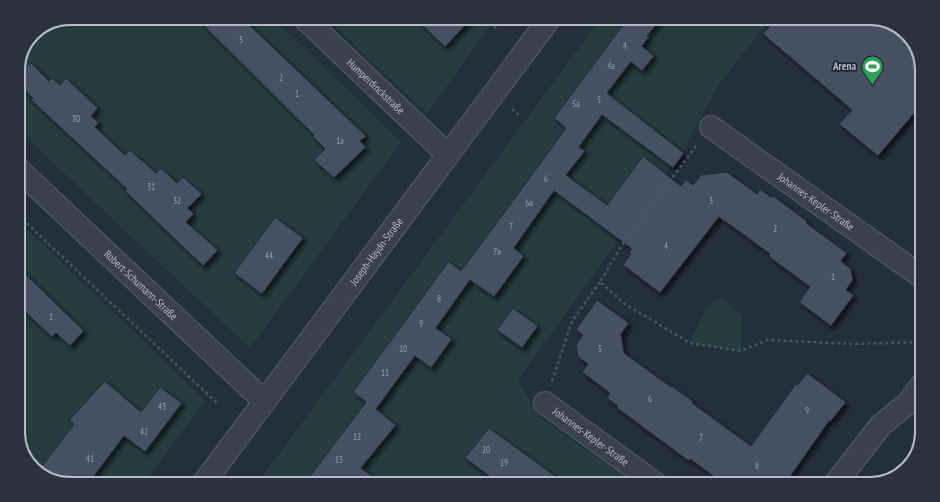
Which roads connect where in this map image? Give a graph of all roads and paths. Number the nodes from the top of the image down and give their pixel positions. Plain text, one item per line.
1 (311, 25) edge
2 (493, 25) edge
3 (545, 25) edge
4 (496, 28) dead end
5 (711, 127) joint
6 (447, 154) junction
7 (25, 176) edge
8 (25, 222) edge
9 (915, 272) edge
10 (600, 282) junction
11 (915, 342) edge
12 (915, 394) edge
13 (264, 401) junction
14 (217, 403) dead end
15 (545, 403) joint
16 (208, 477) edge
17 (646, 477) edge
18 (841, 477) edge

1 - 6 street, Humperdinckstraße
2 - 4 path
3 - 6 street, Joseph-Haydn-Straße
5 - 9 street, Johannes-Kepler-Straße
5 - 10 path
6 - 13 street, Joseph-Haydn-Straße
7 - 13 street, Robert-Schumann-Straße
8 - 14 path
10 - 11 path
10 - 15 path
12 - 18 street
13 - 16 street, Joseph-Haydn-Straße
15 - 17 street, Johannes-Kepler-Straße

